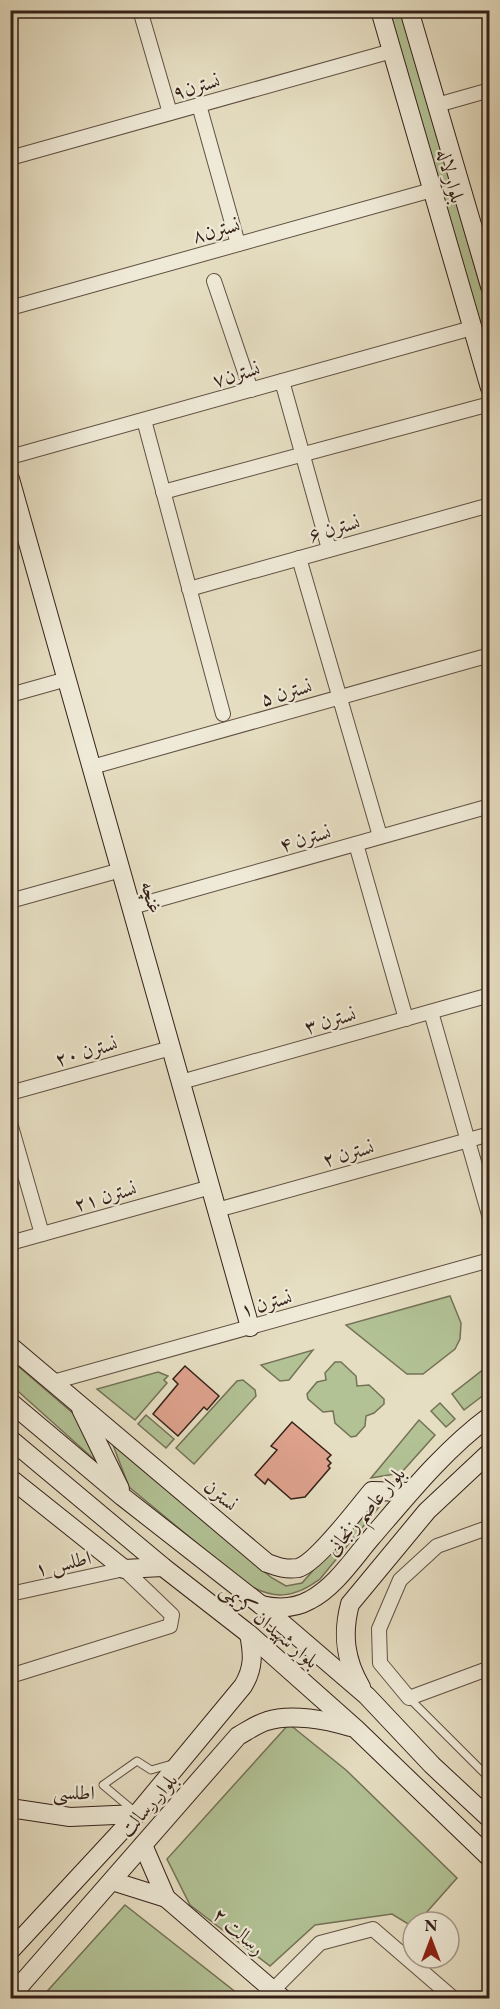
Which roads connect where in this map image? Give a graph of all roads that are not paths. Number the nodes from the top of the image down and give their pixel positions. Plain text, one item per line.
1 (140, 10) edge
2 (380, 10) edge
3 (409, 10) edge
4 (392, 51) junction
5 (489, 90) edge
6 (199, 105) junction
7 (436, 105) junction
8 (170, 113) junction
9 (10, 158) edge
10 (432, 190) junction
11 (238, 244) junction
12 (484, 245) edge
13 (214, 281) dead end
14 (489, 286) edge
15 (10, 308) edge
16 (472, 328) junction
17 (282, 381) junction
18 (489, 388) edge
19 (251, 390) junction
20 (489, 404) edge
21 (144, 420) junction
22 (302, 454) junction
23 (10, 457) edge
24 (10, 478) edge
25 (163, 492) junction
26 (489, 505) edge
27 (18, 530) edge
28 (329, 549) junction
29 (299, 558) junction
30 (189, 589) junction
31 (489, 655) edge
32 (67, 679) junction
33 (10, 695) edge
34 (340, 697) junction
35 (223, 714) dead end
36 (92, 767) junction
37 (489, 806) edge
38 (380, 836) junction
39 (356, 844) junction
40 (121, 870) junction
41 (10, 901) edge
42 (132, 907) junction
43 (489, 995) edge
44 (431, 1012) junction
45 (405, 1019) junction
46 (171, 1048) junction
47 (181, 1082) junction
48 (10, 1093) edge
49 (10, 1123) edge
50 (489, 1134) edge
51 (468, 1140) junction
52 (211, 1187) junction
53 (217, 1210) junction
54 (489, 1218) edge
55 (42, 1234) junction
56 (10, 1243) edge
57 (489, 1260) edge
58 (250, 1327) junction
59 (10, 1346) edge
60 (53, 1382) junction
61 (10, 1402) edge
62 (78, 1404) junction
63 (489, 1416) edge
64 (10, 1439) edge
65 (489, 1452) edge
66 (10, 1478) edge
67 (410, 1492) junction
68 (123, 1497) junction
69 (489, 1527) edge
70 (163, 1567) junction
71 (124, 1569) junction
72 (10, 1594) edge
73 (261, 1605) junction
74 (249, 1634) junction
75 (489, 1668) edge
76 (10, 1676) edge
77 (367, 1696) junction
78 (410, 1698) junction
79 (356, 1729) junction
80 (183, 1760) junction
81 (489, 1779) edge
82 (10, 1808) edge
83 (137, 1814) junction
84 (489, 1819) edge
85 (143, 1845) junction
86 (489, 1858) edge
87 (112, 1881) junction
88 (166, 1898) junction
89 (10, 1951) edge
90 (277, 1994) edge
91 (10, 1997) edge
92 (453, 1998) edge

1 - 8 street
2 - 4 main road, بلوار لاله
3 - 7 main road, بلوار لاله
4 - 6 street, نسترن۹
4 - 10 main road, بلوار لاله
5 - 7 street
6 - 8 street, نسترن۹
6 - 11 street
7 - 12 main road, بلوار لاله
8 - 9 street, نسترن۹
10 - 11 street, نسترن۸
10 - 16 main road, بلوار لاله
11 - 15 street, نسترن۸
12 - 14 main road, بلوار لاله
13 - 19 street
16 - 17 street, نسترن۷
16 - 18 main road, بلوار لاله
17 - 19 street, نسترن۷
17 - 22 street
19 - 21 street, نسترن۷
20 - 22 street
21 - 23 street, نسترن۷
21 - 25 street
22 - 25 street
22 - 28 street
24 - 27 main road, غنچه
25 - 30 street
26 - 28 street, نسترن ۶
27 - 32 main road, غنچه
28 - 29 street, نسترن ۶
29 - 30 street, نسترن ۶
29 - 34 street
30 - 35 street
31 - 34 street, نسترن ۵
32 - 33 street
32 - 36 main road, غنچه
34 - 36 street, نسترن ۵
34 - 38 street
36 - 40 main road, غنچه
37 - 38 street, نسترن ۴
38 - 39 street, نسترن ۴
39 - 42 street, نسترن ۴
39 - 45 street
40 - 41 street
40 - 42 main road, غنچه
42 - 46 main road, غنچه
43 - 44 street, نسترن ۳
44 - 45 street, نسترن ۳
44 - 51 street
45 - 47 street, نسترن ۳
46 - 47 main road, غنچه
46 - 48 street, نسترن ۲۰
47 - 52 main road, غنچه
49 - 55 street
50 - 51 street, نسترن ۲
51 - 53 street, نسترن ۲
51 - 54 street
52 - 53 main road, غنچه
52 - 55 street, نسترن ۲۱
53 - 58 main road, غنچه
55 - 56 street, نسترن ۲۱
57 - 58 street, نسترن ۱
58 - 60 street, نسترن ۱
59 - 60 main road, نسترن
60 - 62 main road, نسترن
61 - 68 main road, بلوار شهیدان کریمی
62 - 67 main road, نسترن
62 - 68 main road
63 - 67 main road, بلوار عاصم زنجانی
64 - 70 main road, بلوار شهیدان کریمی
65 - 77 main road
66 - 71 main road
67 - 73 main road, بلوار عاصم زنجانی
68 - 73 main road, بلوار شهیدان کریمی
69 - 78 street
70 - 71 main road
70 - 74 main road, بلوار شهیدان کریمی
71 - 72 street, اطلس ۱
71 - 76 street
73 - 77 main road, بلوار شهیدان کریمی
74 - 79 main road, بلوار شهیدان کریمی
74 - 80 main road, بلوار رسالت
75 - 78 street
77 - 84 main road, بلوار شهیدان کریمی
78 - 81 lane
79 - 85 main road, بلوار رسالت
79 - 86 main road, بلوار شهیدان کریمی
80 - 83 main road, بلوار رسالت
80 - 83 lane
82 - 83 main road, اطلسی
83 - 89 main road, بلوار رسالت
85 - 87 main road, بلوار رسالت
85 - 88 main road
87 - 88 main road
87 - 91 main road, بلوار رسالت
88 - 90 main road, رسالت ۲
90 - 92 street

